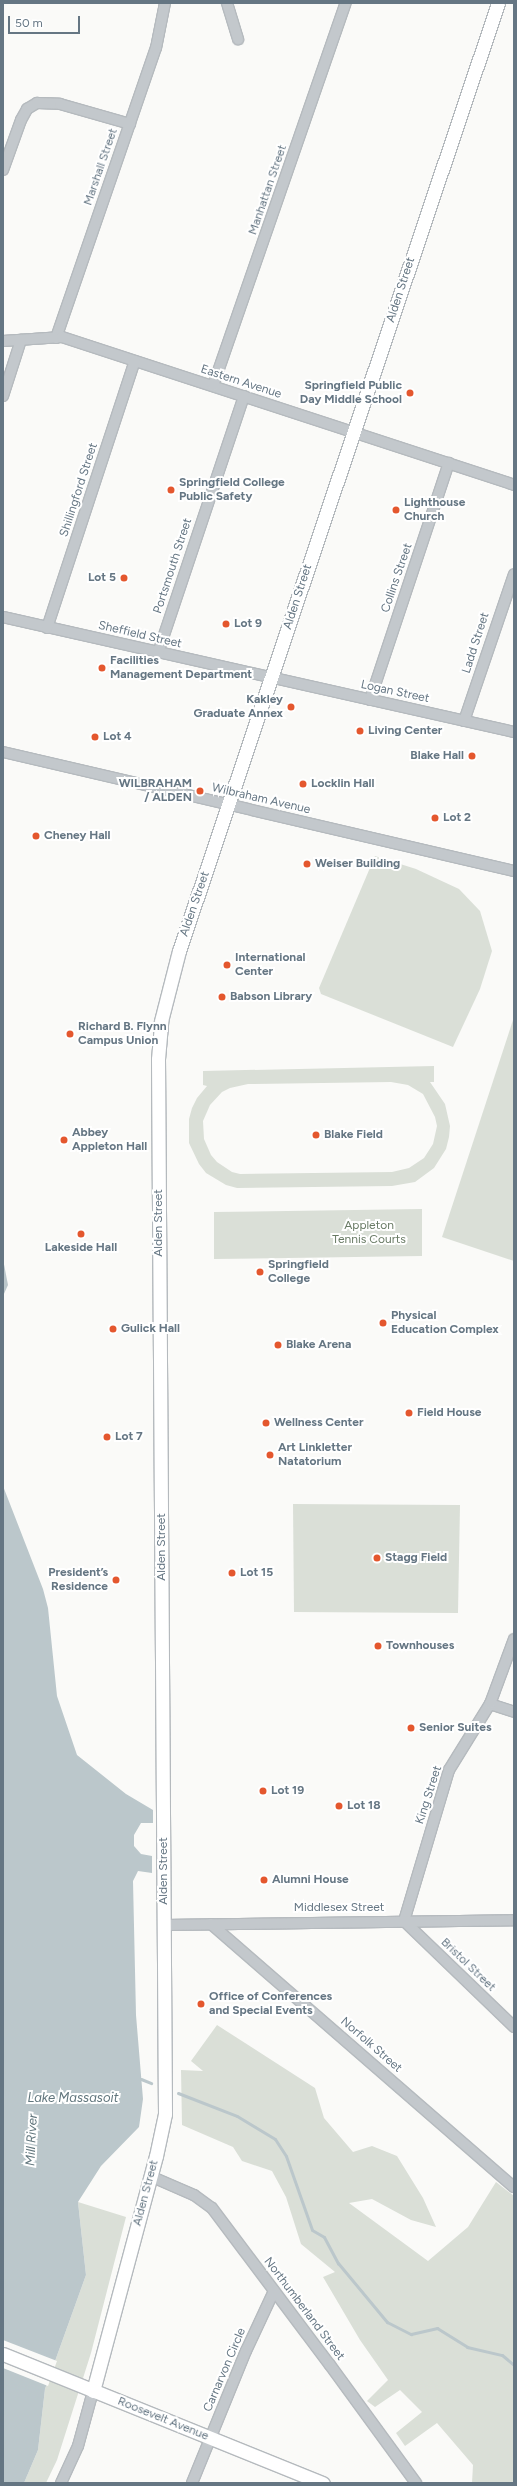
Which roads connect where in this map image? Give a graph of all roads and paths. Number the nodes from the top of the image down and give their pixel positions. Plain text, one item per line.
1 (166, 3) edge
2 (227, 3) edge
3 (346, 3) edge
4 (498, 3) edge
5 (238, 39) dead end
6 (130, 124) junction
7 (3, 170) edge
8 (56, 338) junction
9 (21, 340) junction
10 (3, 341) edge
11 (135, 361) junction
12 (213, 386) junction
13 (3, 396) edge
14 (244, 396) junction
15 (353, 432) junction
16 (449, 463) junction
17 (514, 485) edge
18 (514, 574) edge
19 (3, 617) edge
20 (47, 628) junction
21 (158, 653) junction
22 (271, 678) junction
23 (370, 700) junction
24 (464, 721) junction
25 (514, 732) edge
26 (3, 752) edge
27 (228, 806) junction
28 (514, 870) edge
29 (514, 1639) edge
30 (490, 1704) junction
31 (514, 1712) edge
32 (514, 1920) edge
33 (404, 1921) junction
34 (211, 1924) junction
35 (165, 1925) junction
36 (514, 2027) edge
37 (150, 2176) junction
38 (514, 2187) edge
39 (274, 2291) junction
40 (3, 2354) edge
41 (93, 2391) junction
42 (211, 2438) junction
43 (314, 2481) edge
44 (61, 2483) edge
45 (192, 2483) edge
46 (416, 2483) edge

1 - 6 street, Marshall Street
2 - 5 street
3 - 12 street, Manhattan Street
4 - 15 main road, Alden Street
6 - 7 street
6 - 8 street, Marshall Street
8 - 9 street, Eastern Avenue
8 - 11 street, Eastern Avenue
9 - 10 street, Eastern Avenue
9 - 13 street
11 - 12 street, Eastern Avenue
11 - 20 street, Shillingford Street
12 - 14 street, Eastern Avenue
14 - 15 street, Eastern Avenue
14 - 21 street, Portsmouth Street
15 - 16 street, Eastern Avenue
15 - 22 main road, Alden Street
16 - 17 street, Eastern Avenue
16 - 23 street, Collins Street
18 - 24 street, Ladd Street
19 - 20 street, Sheffield Street
20 - 21 street, Sheffield Street
21 - 22 street, Sheffield Street
22 - 23 street, Logan Street
22 - 27 main road, Alden Street
23 - 24 street, Logan Street
24 - 25 street, Logan Street
26 - 27 street, Wilbraham Avenue
27 - 28 street, Wilbraham Avenue
27 - 35 main road, Alden Street
29 - 30 street, King Street
30 - 31 street
30 - 33 street, King Street
32 - 33 street, Middlesex Street
33 - 34 street, Middlesex Street
33 - 36 street, Bristol Street
34 - 35 street, Middlesex Street
34 - 38 street, Norfolk Street
35 - 37 main road, Alden Street
37 - 39 street, Northumberland Street
37 - 41 main road, Alden Street
39 - 42 street, Carnarvon Circle
39 - 46 street, Northumberland Street
40 - 41 main road, Roosevelt Avenue
41 - 42 main road, Roosevelt Avenue
41 - 44 street, Alden Street
42 - 43 main road, Roosevelt Avenue
42 - 45 street, Carnarvon Circle

